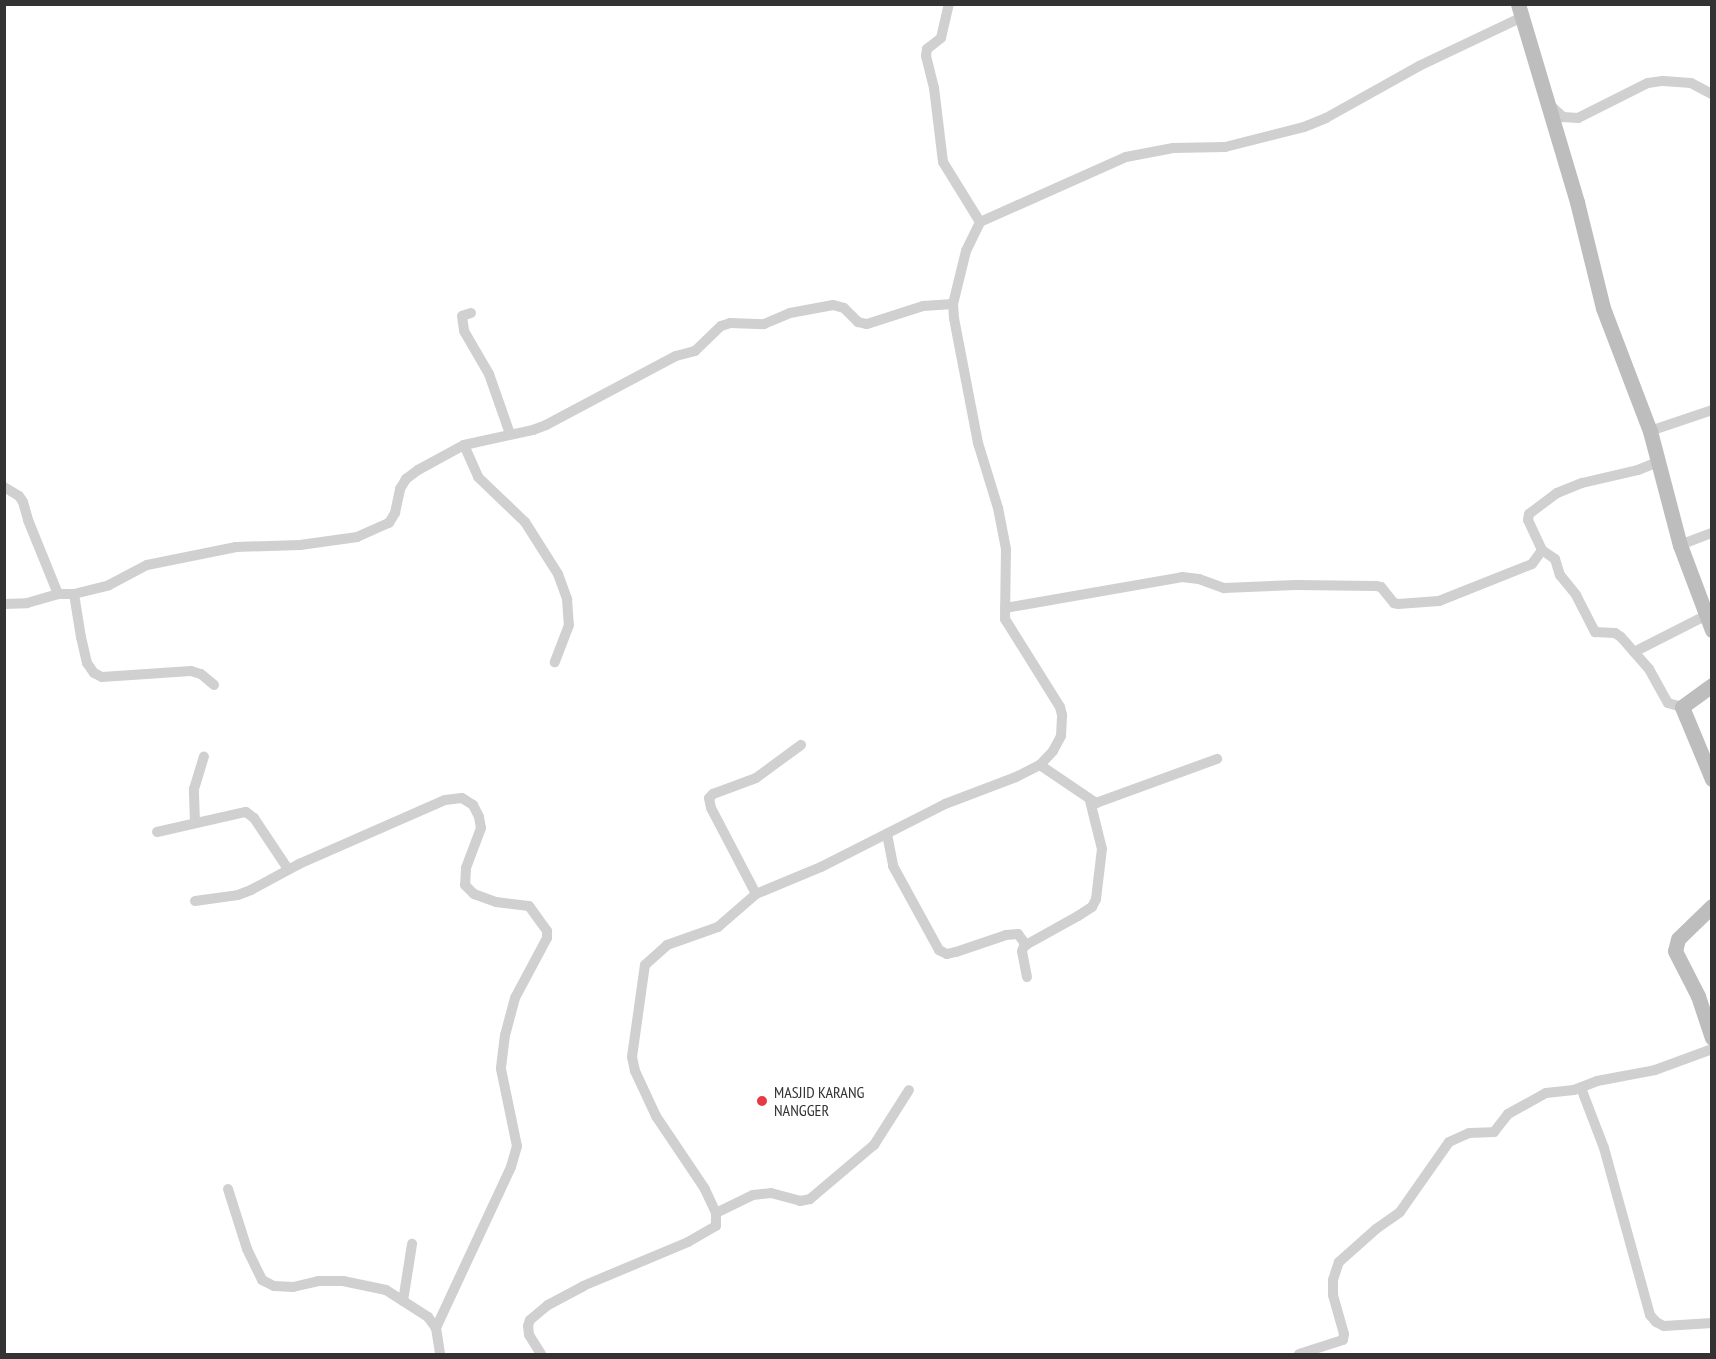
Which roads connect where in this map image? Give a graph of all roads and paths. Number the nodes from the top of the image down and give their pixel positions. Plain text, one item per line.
1 (949, 4) edge
2 (1519, 11) edge
3 (1712, 94) edge
4 (1550, 105) junction
5 (980, 222) junction
6 (953, 304) junction
7 (471, 313) dead end
8 (1712, 410) edge
9 (1650, 431) junction
10 (510, 435) junction
11 (464, 445) junction
12 (1658, 462) junction
13 (4, 487) edge
14 (1712, 533) edge
15 (1680, 546) junction
16 (1542, 550) junction
17 (58, 594) junction
18 (74, 594) junction
19 (4, 604) edge
20 (1005, 608) junction
21 (1708, 623) edge
22 (1634, 652) junction
23 (555, 662) dead end
24 (214, 685) dead end
25 (1712, 685) edge
26 (1682, 707) junction
27 (801, 745) dead end
28 (204, 757) dead end
29 (1217, 759) dead end
30 (1040, 765) junction
31 (1712, 779) edge
32 (1090, 801) junction
33 (195, 823) junction
34 (157, 832) dead end
35 (887, 834) junction
36 (288, 869) junction
37 (756, 894) junction
38 (195, 901) dead end
39 (1712, 906) edge
40 (1026, 945) junction
41 (1027, 977) dead end
42 (1712, 1038) edge
43 (1712, 1049) edge
44 (1581, 1088) junction
45 (909, 1090) dead end
46 (228, 1189) dead end
47 (716, 1213) junction
48 (412, 1244) dead end
49 (404, 1301) junction
50 (1712, 1323) edge
51 (436, 1328) junction
52 (440, 1354) edge
53 (541, 1354) edge
54 (1299, 1354) edge

1 - 5 street
2 - 4 street
2 - 5 street
3 - 4 street
4 - 9 street
5 - 6 street
6 - 10 street
6 - 20 street
7 - 10 street
8 - 9 street
9 - 12 street
10 - 11 street
11 - 18 street
11 - 23 street
12 - 15 street
12 - 16 street
13 - 17 street
14 - 15 street
15 - 21 street
16 - 20 street
16 - 22 street
17 - 18 street
17 - 19 street
18 - 24 street
20 - 30 street
21 - 22 street
22 - 26 street
25 - 26 street
26 - 31 street
27 - 37 street
28 - 33 street
29 - 32 street
30 - 32 street
30 - 35 street
32 - 40 street
33 - 34 street
33 - 36 street
35 - 37 street
35 - 40 street
36 - 38 street
36 - 51 street
37 - 47 street
39 - 42 street
40 - 41 street
43 - 44 street
44 - 50 street
44 - 54 street
45 - 47 street
46 - 49 street
47 - 53 street
48 - 49 street
49 - 51 street
51 - 52 street

